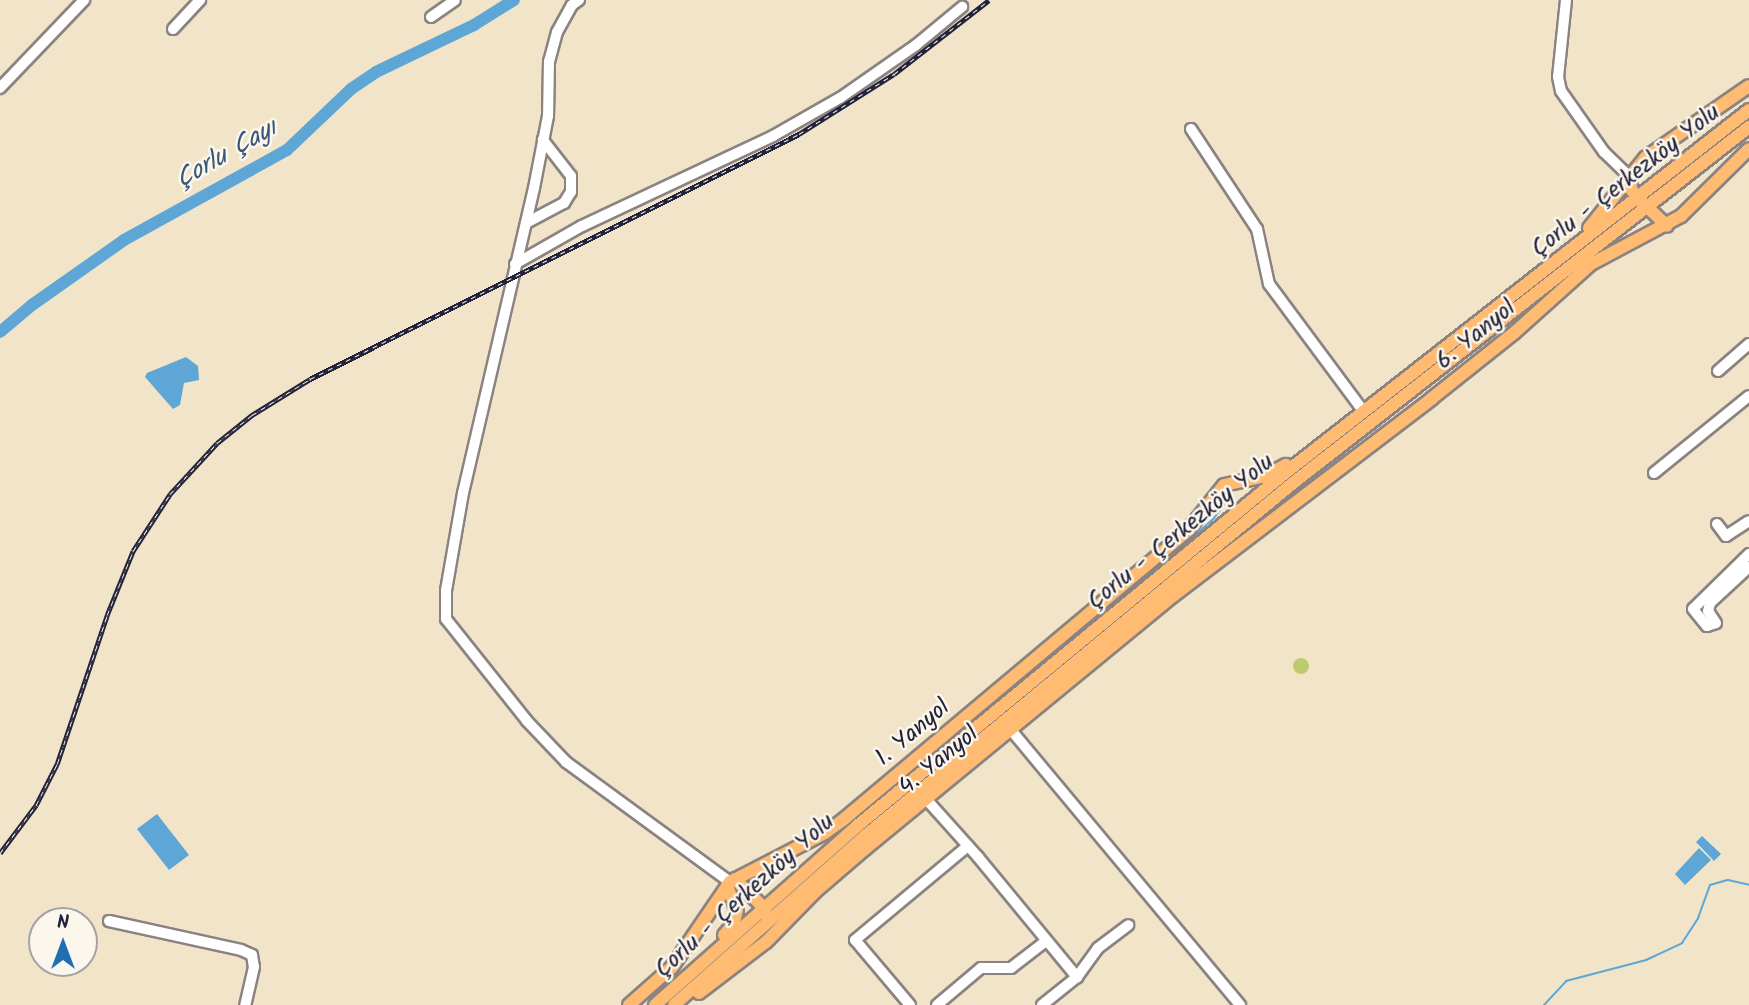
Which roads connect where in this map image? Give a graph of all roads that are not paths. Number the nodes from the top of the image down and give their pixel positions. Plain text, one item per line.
1 (84, 0) edge
2 (200, 0) edge
3 (454, 0) edge
4 (579, 0) edge
5 (1566, 0) edge
6 (962, 7) dead end
7 (431, 17) dead end
8 (173, 29) dead end
9 (1749, 86) edge
10 (0, 88) edge
11 (1749, 110) edge
12 (1749, 127) edge
13 (1191, 129) dead end
14 (543, 140) junction
15 (1749, 149) edge
16 (1627, 181) junction
17 (1651, 188) junction
18 (1638, 205) junction
19 (526, 223) junction
20 (1667, 226) junction
21 (1648, 235) junction
22 (515, 264) junction
23 (1555, 264) junction
24 (1749, 344) edge
25 (1718, 371) dead end
26 (1749, 396) edge
27 (1364, 412) junction
28 (1335, 435) junction
29 (1654, 473) dead end
30 (1224, 485) junction
31 (1241, 511) junction
32 (1749, 521) edge
33 (1717, 524) dead end
34 (1226, 554) junction
35 (1749, 554) edge
36 (1749, 567) edge
37 (1167, 587) junction
38 (1011, 730) junction
39 (926, 799) junction
40 (968, 846) junction
41 (797, 878) junction
42 (731, 882) junction
43 (816, 891) junction
44 (784, 906) junction
45 (763, 913) junction
46 (109, 921) dead end
47 (1128, 925) dead end
48 (1046, 941) junction
49 (766, 942) junction
50 (708, 958) junction
51 (1077, 978) junction
52 (245, 1005) edge
53 (629, 1005) edge
54 (655, 1005) edge
55 (674, 1005) edge
56 (683, 1005) edge
57 (909, 1005) edge
58 (937, 1005) edge
59 (1042, 1005) edge
60 (1240, 1005) edge

1 - 10 street
2 - 8 street
3 - 7 street
4 - 14 street
5 - 16 street
6 - 22 street
9 - 16 main road
11 - 17 main road, Çorlu - Çerkezköy Yolu
12 - 18 main road, Çorlu - Çerkezköy Yolu
13 - 27 street
14 - 19 street
14 - 19 street
15 - 20 main road, 6. Yanyol
16 - 17 main road
16 - 18 main road
16 - 23 main road
17 - 18 main road, Çorlu - Çerkezköy Yolu
18 - 20 main road
18 - 21 main road
18 - 23 main road, Çorlu - Çerkezköy Yolu
18 - 37 main road, Çorlu - Çerkezköy Yolu
19 - 22 street
20 - 21 main road, 6. Yanyol
21 - 34 main road, 6. Yanyol
22 - 42 street
23 - 27 main road, Çorlu - Çerkezköy Yolu
24 - 25 street
26 - 29 street
27 - 28 main road, Çorlu - Çerkezköy Yolu
28 - 30 main road
28 - 31 main road, Çorlu - Çerkezköy Yolu
30 - 31 main road
30 - 42 main road, 1. Yanyol
31 - 41 main road, Çorlu - Çerkezköy Yolu
32 - 33 street
34 - 37 main road
34 - 38 main road, 4. Yanyol
35 - 36 street
37 - 44 main road, Çorlu - Çerkezköy Yolu
38 - 39 main road, 4. Yanyol
38 - 60 street
39 - 40 street
39 - 43 main road, 4. Yanyol
40 - 48 street
40 - 57 street
41 - 42 main road
41 - 45 main road, Çorlu - Çerkezköy Yolu
42 - 45 main road
42 - 50 main road
42 - 53 main road, 1. Yanyol
43 - 44 main road
43 - 49 main road, 4. Yanyol
44 - 45 main road, Çorlu - Çerkezköy Yolu
45 - 49 main road
45 - 50 main road, Çorlu - Çerkezköy Yolu
45 - 55 main road, Çorlu - Çerkezköy Yolu
46 - 52 street
47 - 51 street
48 - 51 street
48 - 58 street
49 - 56 main road, 4. Yanyol
50 - 54 main road, Çorlu - Çerkezköy Yolu
51 - 59 street

